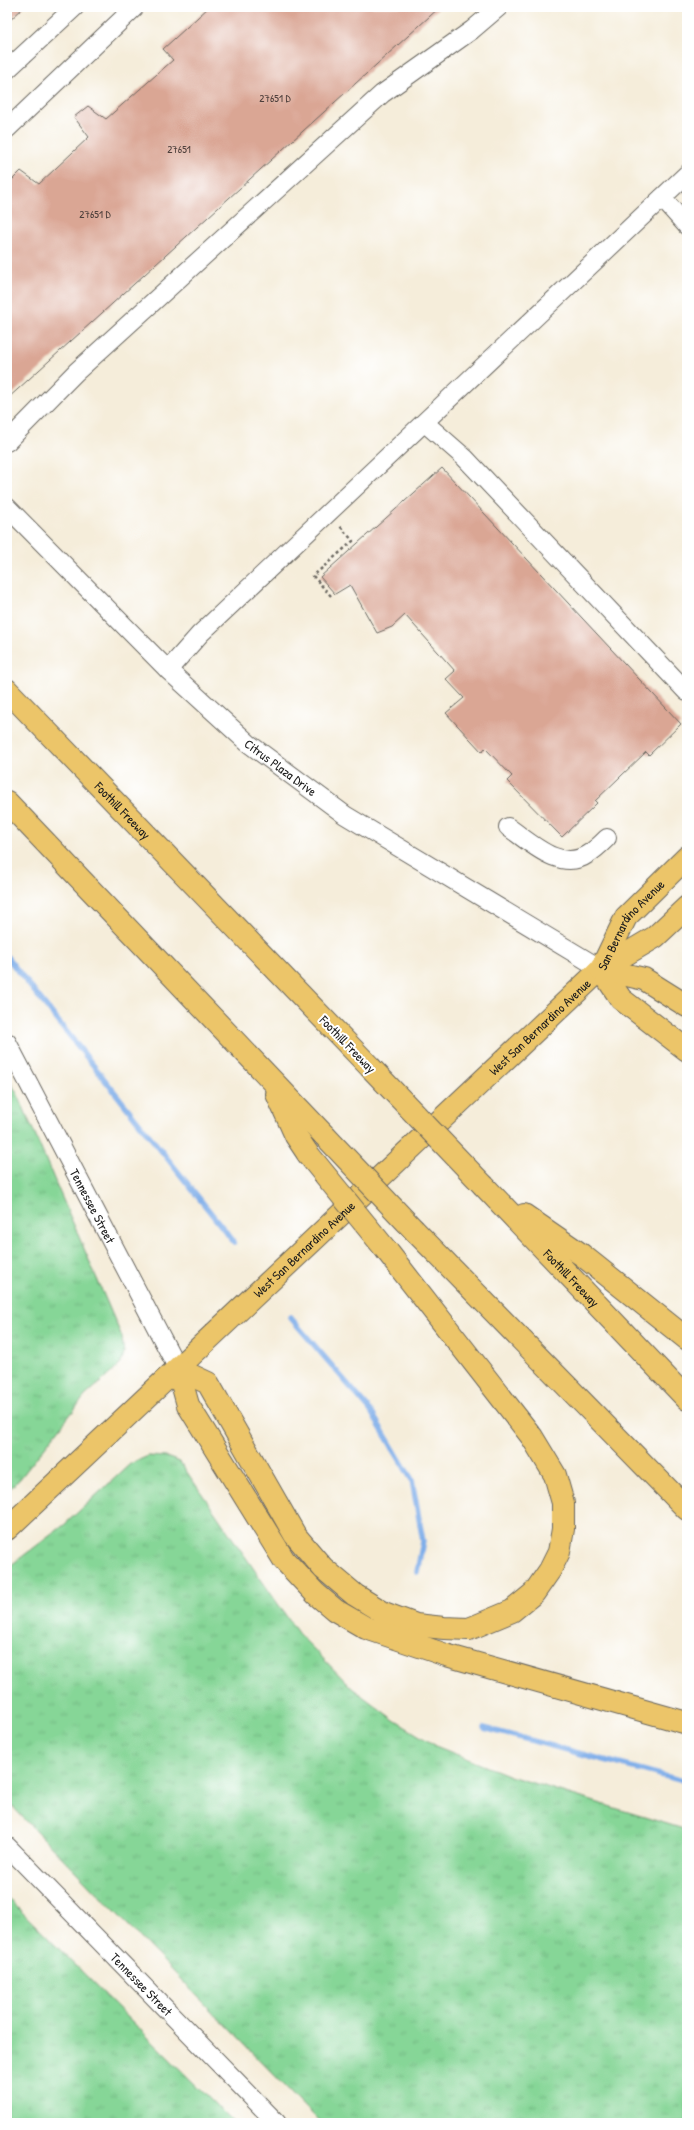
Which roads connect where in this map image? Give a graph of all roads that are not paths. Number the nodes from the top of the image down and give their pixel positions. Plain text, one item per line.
1 (75, 7) edge
2 (135, 7) edge
3 (499, 7) edge
4 (7, 70) edge
5 (7, 129) edge
6 (687, 174) edge
7 (662, 198) junction
8 (687, 226) edge
9 (425, 423) junction
10 (7, 442) edge
11 (7, 507) edge
12 (168, 670) junction
13 (7, 690) edge
14 (687, 692) edge
15 (7, 802) edge
16 (508, 828) dead end
17 (607, 838) dead end
18 (687, 857) edge
19 (687, 907) edge
20 (601, 969) junction
21 (687, 1006) edge
22 (7, 1042) edge
23 (687, 1050) edge
24 (269, 1076) junction
25 (484, 1186) junction
26 (687, 1339) edge
27 (178, 1369) junction
28 (687, 1399) edge
29 (687, 1509) edge
30 (7, 1529) edge
31 (687, 1723) edge
32 (7, 1846) edge
33 (277, 2123) edge

1 - 4 street
2 - 5 street
3 - 10 street
6 - 7 street
7 - 8 street
7 - 9 street
9 - 12 street
9 - 14 street
11 - 12 street, Citrus Plaza Drive
12 - 20 street, Citrus Plaza Drive
13 - 25 main road, Foothill Freeway, bridge
15 - 24 main road
16 - 17 street
18 - 20 main road, San Bernardino Avenue
19 - 20 main road, San Bernardino Avenue
20 - 21 main road
20 - 23 main road
20 - 27 main road, West San Bernardino Avenue
22 - 27 street, Tennessee Street
24 - 27 main road, bridge
24 - 29 main road, bridge
25 - 26 main road
25 - 28 main road, Foothill Freeway
27 - 30 main road, West San Bernardino Avenue
27 - 31 main road
32 - 33 street, Tennessee Street

